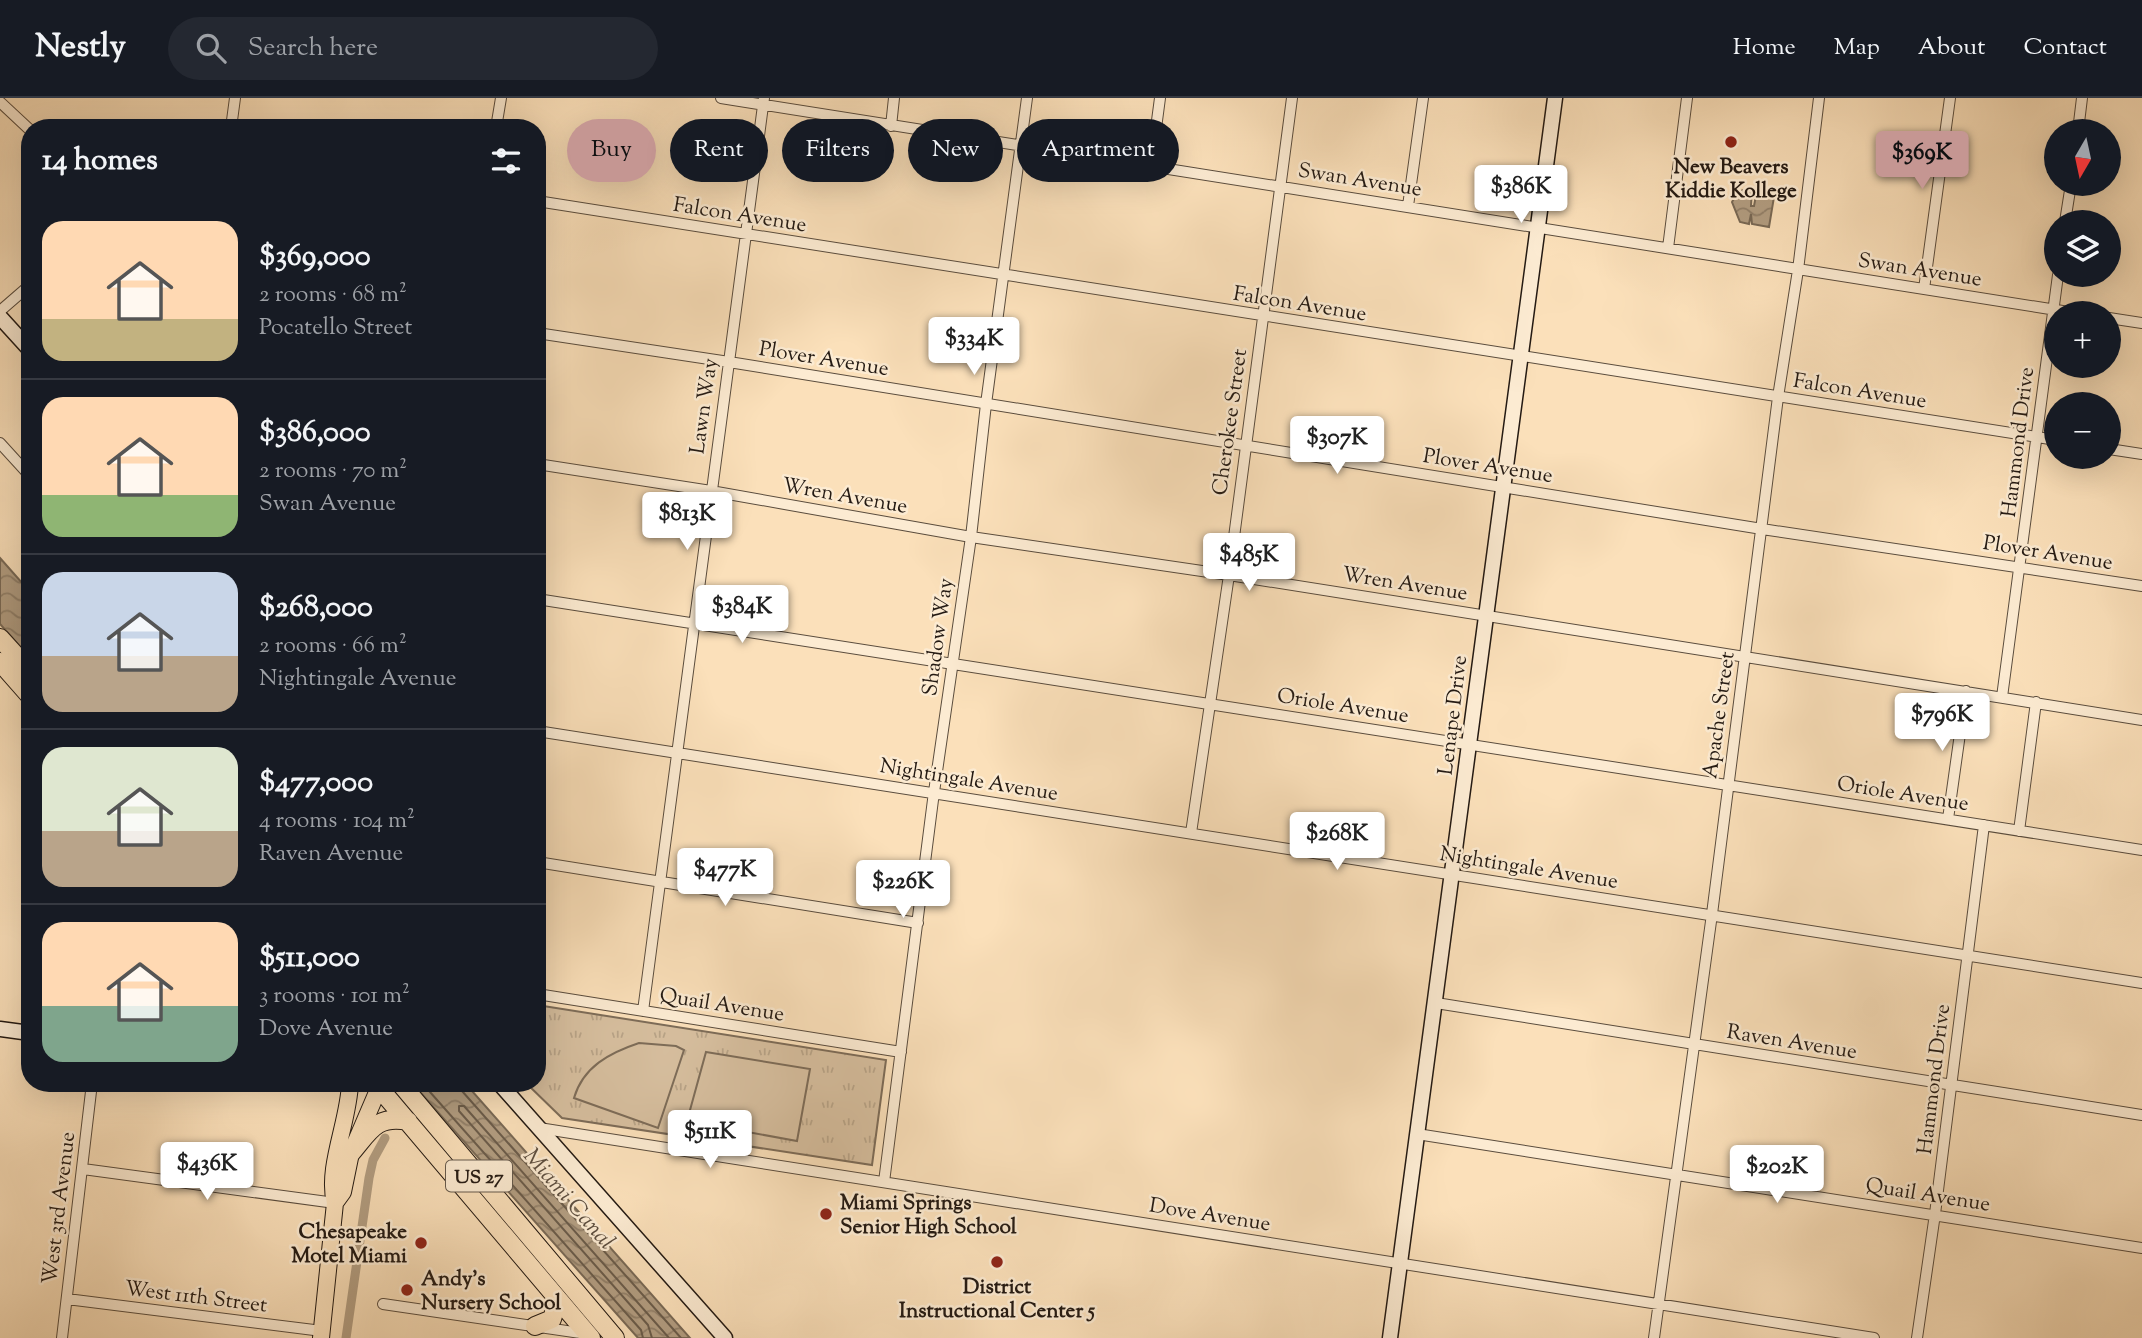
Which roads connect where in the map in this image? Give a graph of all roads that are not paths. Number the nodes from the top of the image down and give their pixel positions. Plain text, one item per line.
1 (235, 98) edge
2 (501, 98) edge
3 (721, 98) edge
4 (894, 98) edge
5 (1027, 98) edge
6 (1160, 98) edge
7 (1292, 98) edge
8 (1423, 98) edge
9 (1555, 98) edge
10 (1687, 98) edge
11 (1819, 98) edge
12 (1950, 98) edge
13 (2082, 98) edge
14 (763, 101) edge
15 (0, 102) edge
16 (232, 119) edge
17 (498, 119) edge
18 (855, 119) edge
19 (892, 119) edge
20 (1024, 119) edge
21 (1157, 119) edge
22 (2079, 119) edge
23 (21, 122) edge
24 (894, 126) edge
25 (1017, 147) edge
26 (1017, 169) edge
27 (1179, 171) edge
28 (1280, 187) junction
29 (546, 202) edge
30 (1408, 206) junction
31 (1538, 227) junction
32 (746, 235) junction
33 (1668, 248) junction
34 (1798, 270) junction
35 (1003, 274) junction
36 (1924, 289) junction
37 (21, 293) edge
38 (2044, 309) edge
39 (0, 311) edge
40 (0, 317) edge
41 (1263, 317) junction
42 (2121, 320) edge
43 (2142, 323) edge
44 (546, 334) edge
45 (21, 341) edge
46 (1521, 356) junction
47 (729, 362) junction
48 (2045, 378) edge
49 (1778, 397) junction
50 (986, 404) junction
51 (2038, 437) junction
52 (2044, 438) edge
53 (0, 443) edge
54 (1245, 446) junction
55 (2121, 451) edge
56 (2142, 454) edge
57 (546, 465) edge
58 (21, 466) edge
59 (1503, 487) junction
60 (711, 491) junction
61 (1762, 529) junction
62 (971, 537) junction
63 (2020, 566) junction
64 (1229, 575) junction
65 (2142, 586) edge
66 (546, 600) edge
67 (1486, 615) junction
68 (694, 622) junction
69 (0, 638) edge
70 (1745, 657) junction
71 (21, 661) edge
72 (952, 661) junction
73 (0, 662) edge
74 (21, 686) edge
75 (1966, 691) junction
76 (2002, 697) junction
77 (2036, 702) junction
78 (1210, 704) junction
79 (2142, 720) edge
80 (546, 732) edge
81 (1469, 745) junction
82 (678, 753) junction
83 (1728, 785) junction
84 (934, 792) junction
85 (1948, 819) junction
86 (1984, 825) junction
87 (2019, 831) junction
88 (1191, 833) junction
89 (2142, 850) edge
90 (546, 863) edge
91 (1452, 875) junction
92 (659, 881) junction
93 (1712, 914) junction
94 (918, 923) junction
95 (1969, 956) junction
96 (2142, 983) edge
97 (546, 995) edge
98 (1436, 1003) junction
99 (643, 1011) junction
100 (0, 1029) edge
101 (21, 1032) edge
102 (1693, 1045) junction
103 (901, 1052) junction
104 (1951, 1086) junction
105 (91, 1092) edge
106 (349, 1092) edge
107 (376, 1092) edge
108 (385, 1092) edge
109 (408, 1092) edge
110 (507, 1092) edge
111 (2142, 1115) edge
112 (408, 1121) junction
113 (540, 1128) junction
114 (1417, 1134) junction
115 (351, 1153) junction
116 (82, 1169) junction
117 (1675, 1174) junction
118 (884, 1182) junction
119 (335, 1203) junction
120 (1935, 1214) junction
121 (2142, 1248) edge
122 (1399, 1263) junction
123 (66, 1298) junction
124 (558, 1299) junction
125 (383, 1304) dead end
126 (1659, 1304) junction
127 (535, 1326) junction
128 (321, 1335) edge
129 (594, 1337) edge
130 (62, 1338) edge
131 (615, 1338) edge
132 (725, 1338) edge
133 (1390, 1338) edge
134 (1654, 1338) edge
135 (1874, 1338) edge
136 (1917, 1338) edge

1 - 16 street
2 - 17 street
3 - 14 street, Swan Avenue
4 - 19 street
5 - 20 street, Shadow Way
6 - 21 street
7 - 28 street, Cherokee Street
8 - 30 street
9 - 31 street, Lenape Drive
10 - 33 street
11 - 34 street, Apache Street
12 - 36 street
13 - 22 street
14 - 18 street, Swan Avenue
14 - 32 street, Lawn Way
15 - 23 street
24 - 25 street, Swan Avenue
26 - 35 street, Shadow Way
27 - 28 street, Swan Avenue
28 - 30 street, Swan Avenue
28 - 41 street, Cherokee Street
29 - 32 street, Falcon Avenue
30 - 31 street, Swan Avenue
31 - 33 street, Swan Avenue
31 - 46 street, Lenape Drive
32 - 35 street, Falcon Avenue
32 - 47 street, Lawn Way
33 - 34 street, Swan Avenue
34 - 36 street, Swan Avenue
34 - 49 street, Apache Street
35 - 41 street, Falcon Avenue
35 - 50 street, Shadow Way
36 - 38 street, Swan Avenue
37 - 39 street
40 - 45 street
41 - 46 street, Falcon Avenue
41 - 54 street, Cherokee Street
42 - 43 street
44 - 47 street, Plover Avenue
46 - 49 street, Falcon Avenue
46 - 59 street, Lenape Drive
47 - 50 street, Plover Avenue
47 - 60 street, Lawn Way
48 - 51 street, Hammond Drive
49 - 51 street, Falcon Avenue
49 - 61 street, Apache Street
50 - 54 street, Plover Avenue
50 - 62 street, Shadow Way
51 - 52 street, Falcon Avenue
51 - 63 street, Hammond Drive
53 - 58 street
54 - 59 street, Plover Avenue
54 - 64 street, Cherokee Street
55 - 56 street
57 - 60 street, Wren Avenue
59 - 61 street, Plover Avenue
59 - 67 street, Lenape Drive
60 - 62 street, Wren Avenue
60 - 68 street, Lawn Way
61 - 63 street, Plover Avenue
61 - 70 street, Apache Street
62 - 64 street, Wren Avenue
62 - 72 street, Shadow Way
63 - 65 street, Plover Avenue
63 - 76 street, Hammond Drive
64 - 67 street, Wren Avenue
64 - 78 street, Cherokee Street
66 - 68 street, Oriole Avenue
67 - 70 street, Wren Avenue
67 - 81 street, Lenape Drive
68 - 72 street, Oriole Avenue
68 - 82 street, Lawn Way
69 - 71 highway
70 - 75 street, Wren Avenue
70 - 83 street, Apache Street
72 - 78 street, Oriole Avenue
72 - 84 street, Shadow Way
73 - 74 highway
75 - 76 street, Wren Avenue
75 - 85 street
76 - 77 street, Wren Avenue
77 - 79 street, Wren Avenue
77 - 87 street
78 - 81 street, Oriole Avenue
78 - 88 street, Cherokee Street
80 - 82 street, Nightingale Avenue
81 - 83 street, Oriole Avenue
81 - 91 street, Lenape Drive
82 - 84 street, Nightingale Avenue
82 - 92 street, Lawn Way
83 - 85 street, Oriole Avenue
83 - 93 street, Apache Street
84 - 88 street, Nightingale Avenue
84 - 94 street, Shadow Way
85 - 86 street, Oriole Avenue
86 - 87 street, Oriole Avenue
86 - 95 street, Hammond Drive
87 - 89 street, Oriole Avenue
88 - 91 street, Nightingale Avenue
90 - 92 street
91 - 93 street, Nightingale Avenue
91 - 98 street, Lenape Drive
92 - 94 street
92 - 99 street, Lawn Way
93 - 95 street, Nightingale Avenue
93 - 102 street, Apache Street
94 - 103 street, Shadow Way
95 - 96 street, Nightingale Avenue
95 - 104 street, Hammond Drive
97 - 99 street, Quail Avenue
98 - 102 street, Raven Avenue
98 - 114 street, Lenape Drive
99 - 103 street, Quail Avenue
100 - 101 street
102 - 104 street, Raven Avenue
102 - 117 street, Apache Street
103 - 118 street, Shadow Way
104 - 111 street, Raven Avenue
104 - 120 street, Hammond Drive
105 - 116 street, West 3rd Avenue
106 - 119 main road
107 - 115 main road
108 - 112 highway, US 27
109 - 131 highway, US 27
110 - 113 street
112 - 115 highway
112 - 124 highway, US 27
113 - 118 street, Dove Avenue
113 - 132 street
114 - 117 street, Quail Avenue
114 - 122 street, Lenape Drive
115 - 119 main road
116 - 119 street
116 - 123 street, West 3rd Avenue
117 - 120 street, Quail Avenue
117 - 126 street, Apache Street
118 - 122 street, Dove Avenue
119 - 128 main road
120 - 121 street, Quail Avenue
120 - 136 street, Hammond Drive
122 - 126 street, Dove Avenue
122 - 133 street, Lenape Drive
123 - 128 street, West 11th Street
123 - 130 street, West 3rd Avenue
124 - 127 highway
124 - 129 highway, US 27
125 - 127 street
126 - 134 street, Apache Street
126 - 135 street, Dove Avenue
127 - 129 street

